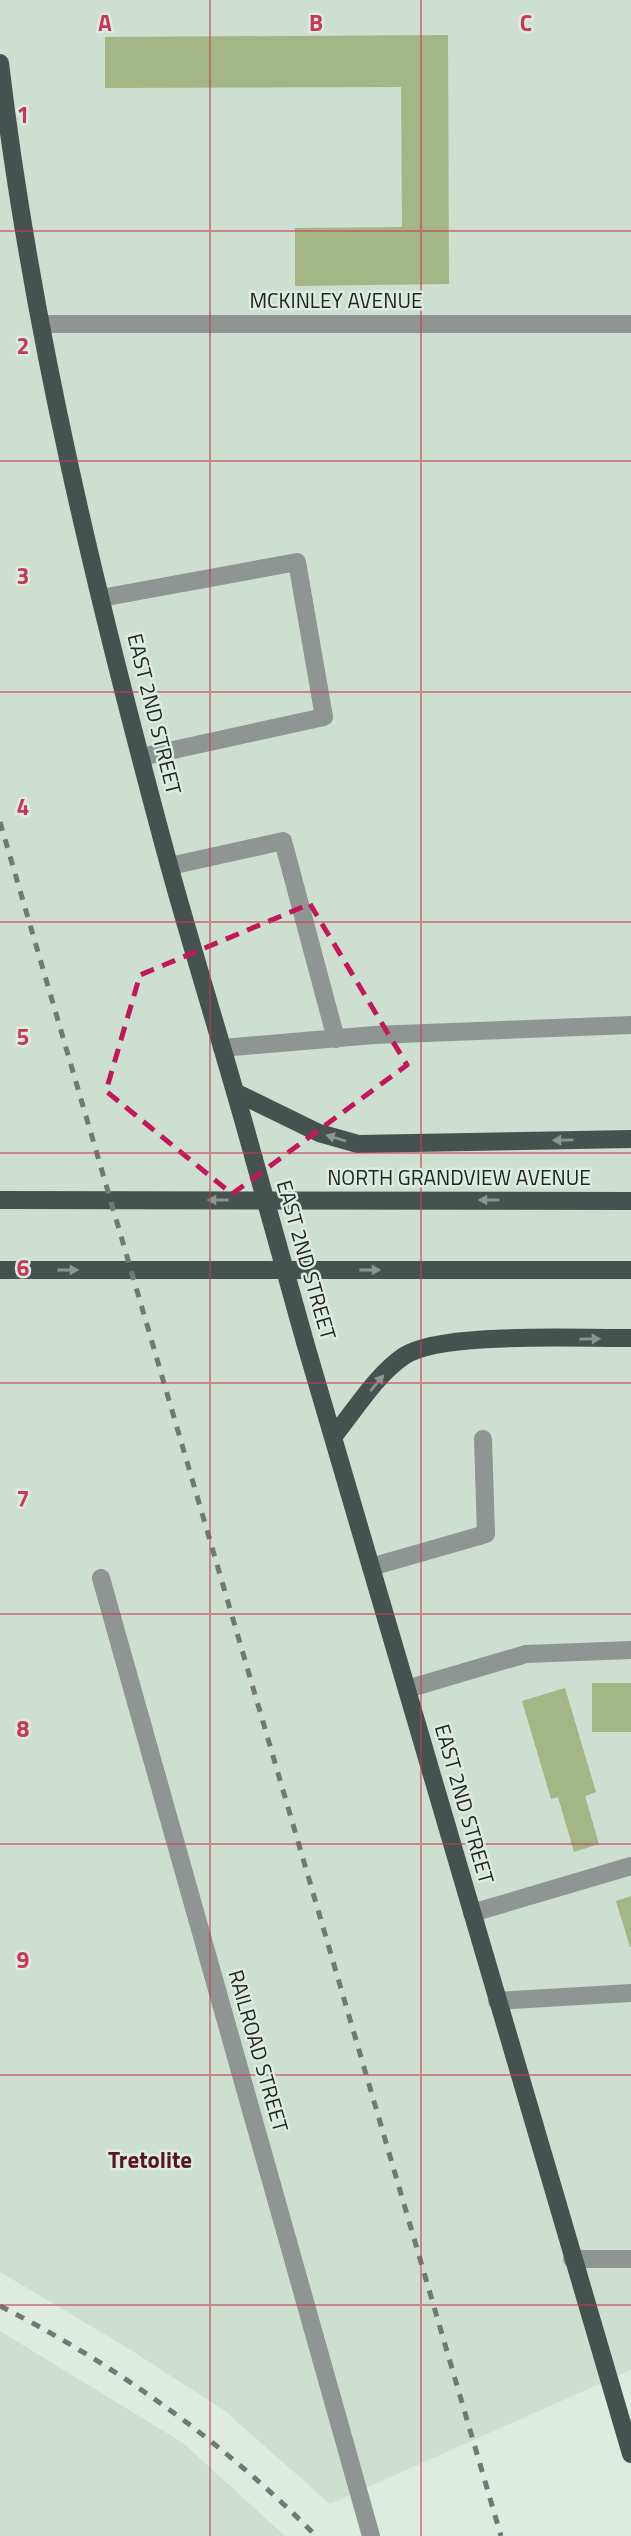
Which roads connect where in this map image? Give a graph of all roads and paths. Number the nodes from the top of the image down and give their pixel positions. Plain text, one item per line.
1 (0, 63) edge
2 (41, 324) junction
3 (631, 324) edge
4 (101, 598) junction
5 (141, 757) junction
6 (170, 866) junction
7 (631, 1025) edge
8 (336, 1038) junction
9 (222, 1048) junction
10 (235, 1092) junction
11 (631, 1139) edge
12 (0, 1200) edge
13 (631, 1201) edge
14 (0, 1270) edge
15 (631, 1270) edge
16 (631, 1338) edge
17 (334, 1436) junction
18 (483, 1439) dead end
19 (371, 1567) junction
20 (101, 1578) dead end
21 (631, 1650) edge
22 (407, 1689) junction
23 (631, 1866) edge
24 (472, 1913) junction
25 (631, 1993) edge
26 (498, 2001) junction
27 (572, 2259) junction
28 (631, 2259) edge
29 (631, 2454) edge
30 (371, 2536) edge

1 - 2 main road, EAST 2ND STREET
2 - 3 street, MCKINLEY AVENUE
2 - 4 main road, EAST 2ND STREET
4 - 5 main road, EAST 2ND STREET
4 - 5 street
5 - 6 main road, EAST 2ND STREET
6 - 8 street
6 - 9 main road, EAST 2ND STREET
7 - 8 street
8 - 9 street
9 - 10 main road, EAST 2ND STREET
11 -> 10 main road
10 - 17 main road, EAST 2ND STREET, bridge
13 -> 12 main road, NORTH GRANDVIEW AVENUE
14 -> 15 main road
17 -> 16 main road
17 - 19 main road, EAST 2ND STREET
18 - 19 street
19 - 22 main road, EAST 2ND STREET
20 - 30 street, RAILROAD STREET
21 - 22 street
22 - 24 main road, EAST 2ND STREET
23 - 24 street
24 - 26 main road, EAST 2ND STREET
25 - 26 street
26 - 27 main road, EAST 2ND STREET
27 - 28 street
27 - 29 main road, EAST 2ND STREET

